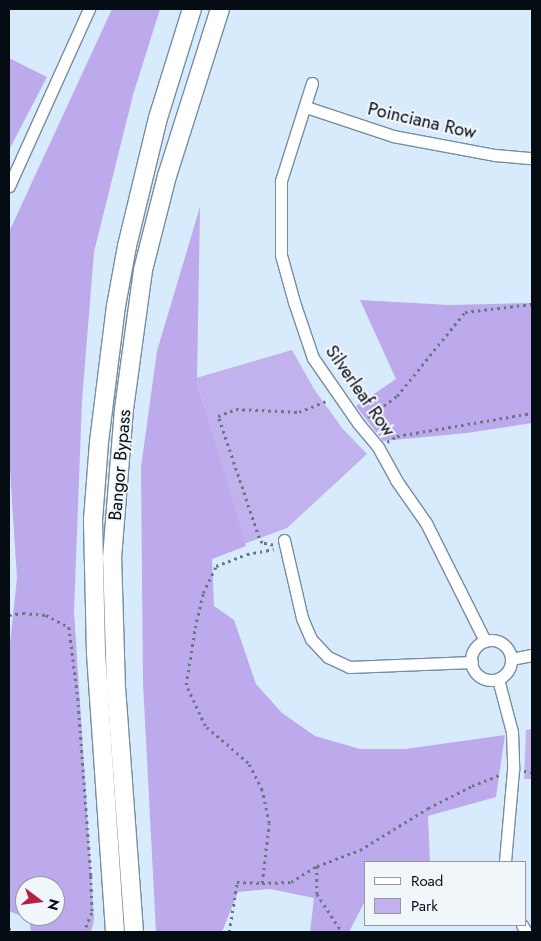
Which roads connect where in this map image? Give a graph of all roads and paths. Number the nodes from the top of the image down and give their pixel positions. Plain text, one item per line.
1 (89, 9) edge
2 (192, 9) edge
3 (220, 9) edge
4 (312, 83) dead end
5 (306, 107) junction
6 (532, 158) edge
7 (9, 186) edge
8 (532, 304) edge
9 (339, 396) junction
10 (532, 413) edge
11 (358, 423) junction
12 (378, 447) junction
13 (284, 544) junction
14 (9, 615) edge
15 (485, 641) junction
16 (532, 655) edge
17 (511, 659) junction
18 (472, 662) junction
19 (498, 679) junction
20 (512, 770) junction
21 (505, 861) edge
22 (317, 866) junction
23 (262, 883) junction
24 (9, 928) edge
25 (12, 932) edge
26 (84, 932) edge
27 (115, 932) edge
28 (134, 932) edge
29 (229, 932) edge
30 (342, 932) edge

1 - 7 street
2 - 27 main road, Bangor Bypass
3 - 28 main road, Bangor Bypass
4 - 5 street, Silverleaf Row
5 - 6 street, Poinciana Row
5 - 9 street, Silverleaf Row
8 - 11 path
9 - 11 street, Silverleaf Row
9 - 13 path
10 - 12 path
11 - 12 street, Silverleaf Row
12 - 15 street, Silverleaf Row
13 - 18 street
13 - 23 path
14 - 26 path
15 - 17 street
15 - 18 street
16 - 17 street
17 - 19 street
18 - 19 street
19 - 20 street
20 - 21 street
20 - 22 path
22 - 23 path
22 - 30 path
23 - 29 path
24 - 25 path

